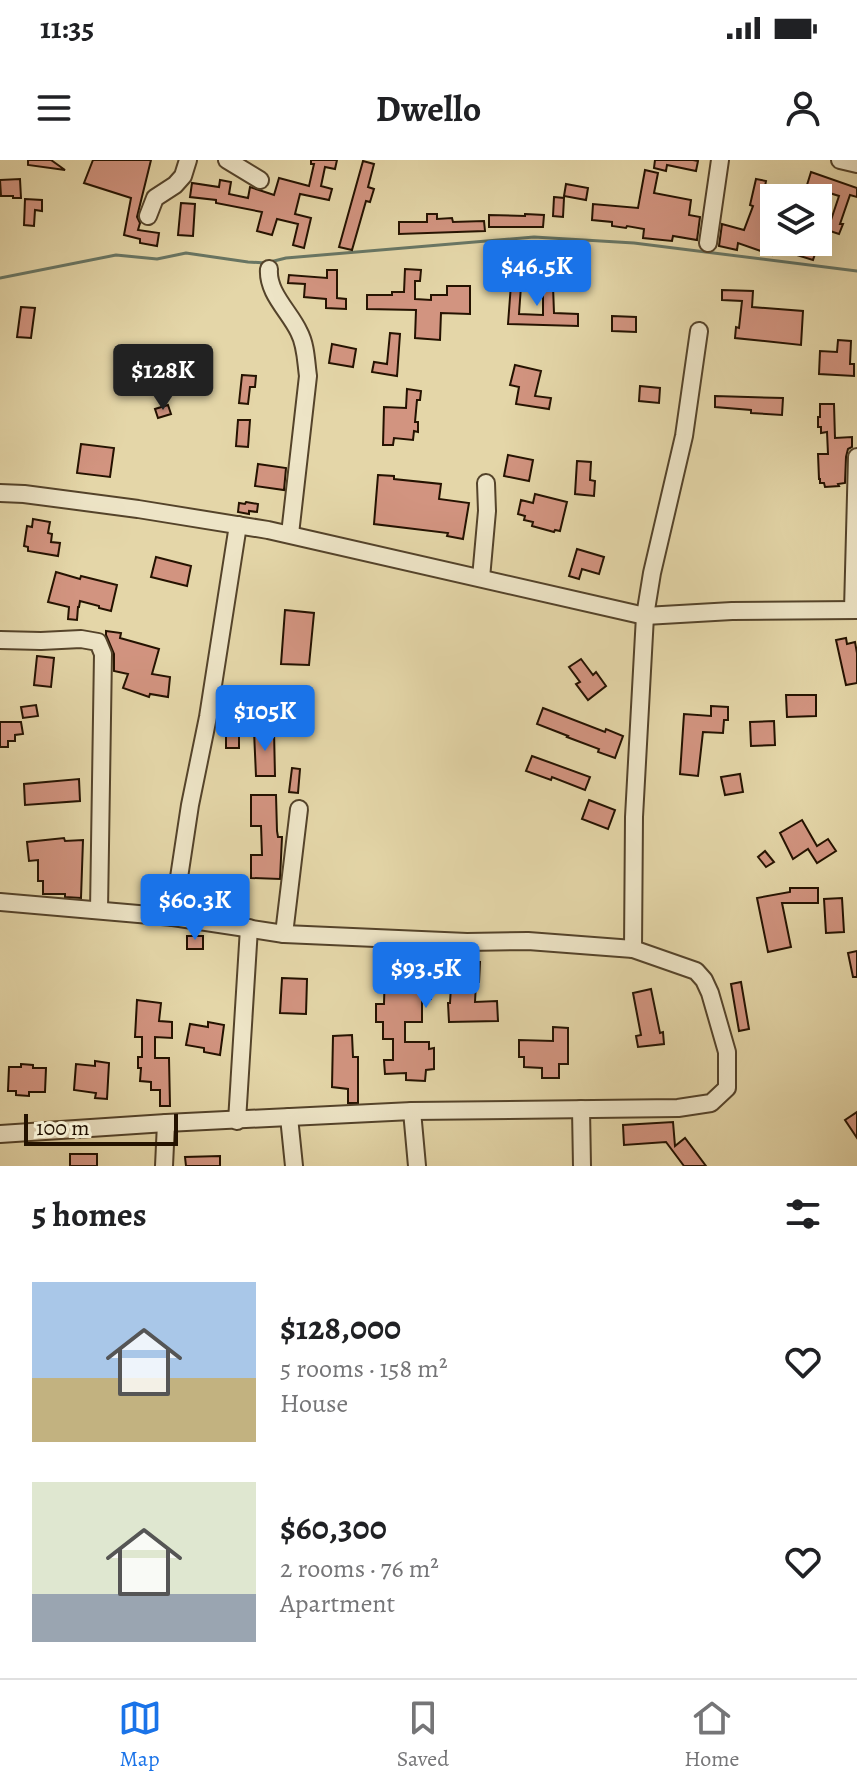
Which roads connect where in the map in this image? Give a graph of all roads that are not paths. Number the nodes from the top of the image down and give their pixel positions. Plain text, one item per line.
1 (188, 160) edge
2 (227, 160) edge
3 (720, 160) edge
4 (840, 160) edge
5 (857, 164) edge
6 (260, 180) dead end
7 (148, 216) dead end
8 (708, 243) dead end
9 (269, 269) dead end
10 (699, 331) dead end
11 (857, 457) edge
12 (486, 483) dead end
13 (0, 493) edge
14 (238, 525) junction
15 (290, 534) junction
16 (481, 578) junction
17 (855, 610) edge
18 (645, 616) junction
19 (0, 640) edge
20 (299, 809) dead end
21 (0, 902) edge
22 (99, 910) junction
23 (173, 917) junction
24 (249, 928) junction
25 (284, 934) junction
26 (633, 949) junction
27 (581, 1109) junction
28 (412, 1111) junction
29 (289, 1117) junction
30 (237, 1121) junction
31 (166, 1123) junction
32 (0, 1134) edge
33 (164, 1166) edge
34 (294, 1166) edge
35 (417, 1166) edge
36 (582, 1166) edge

1 - 7 street
2 - 6 street
3 - 8 street
4 - 5 street
9 - 15 street
10 - 18 street
11 - 17 street
12 - 16 street
13 - 14 street
14 - 15 street
14 - 23 street
15 - 16 street
16 - 18 street
17 - 18 street
18 - 26 street
19 - 22 street
20 - 25 street
21 - 22 street
22 - 23 street
23 - 24 street
24 - 25 street
24 - 30 street
25 - 26 street
26 - 27 street
27 - 28 street
27 - 36 street
28 - 29 street
28 - 35 street
29 - 30 street
29 - 34 street
30 - 31 street
31 - 32 street
31 - 33 street

